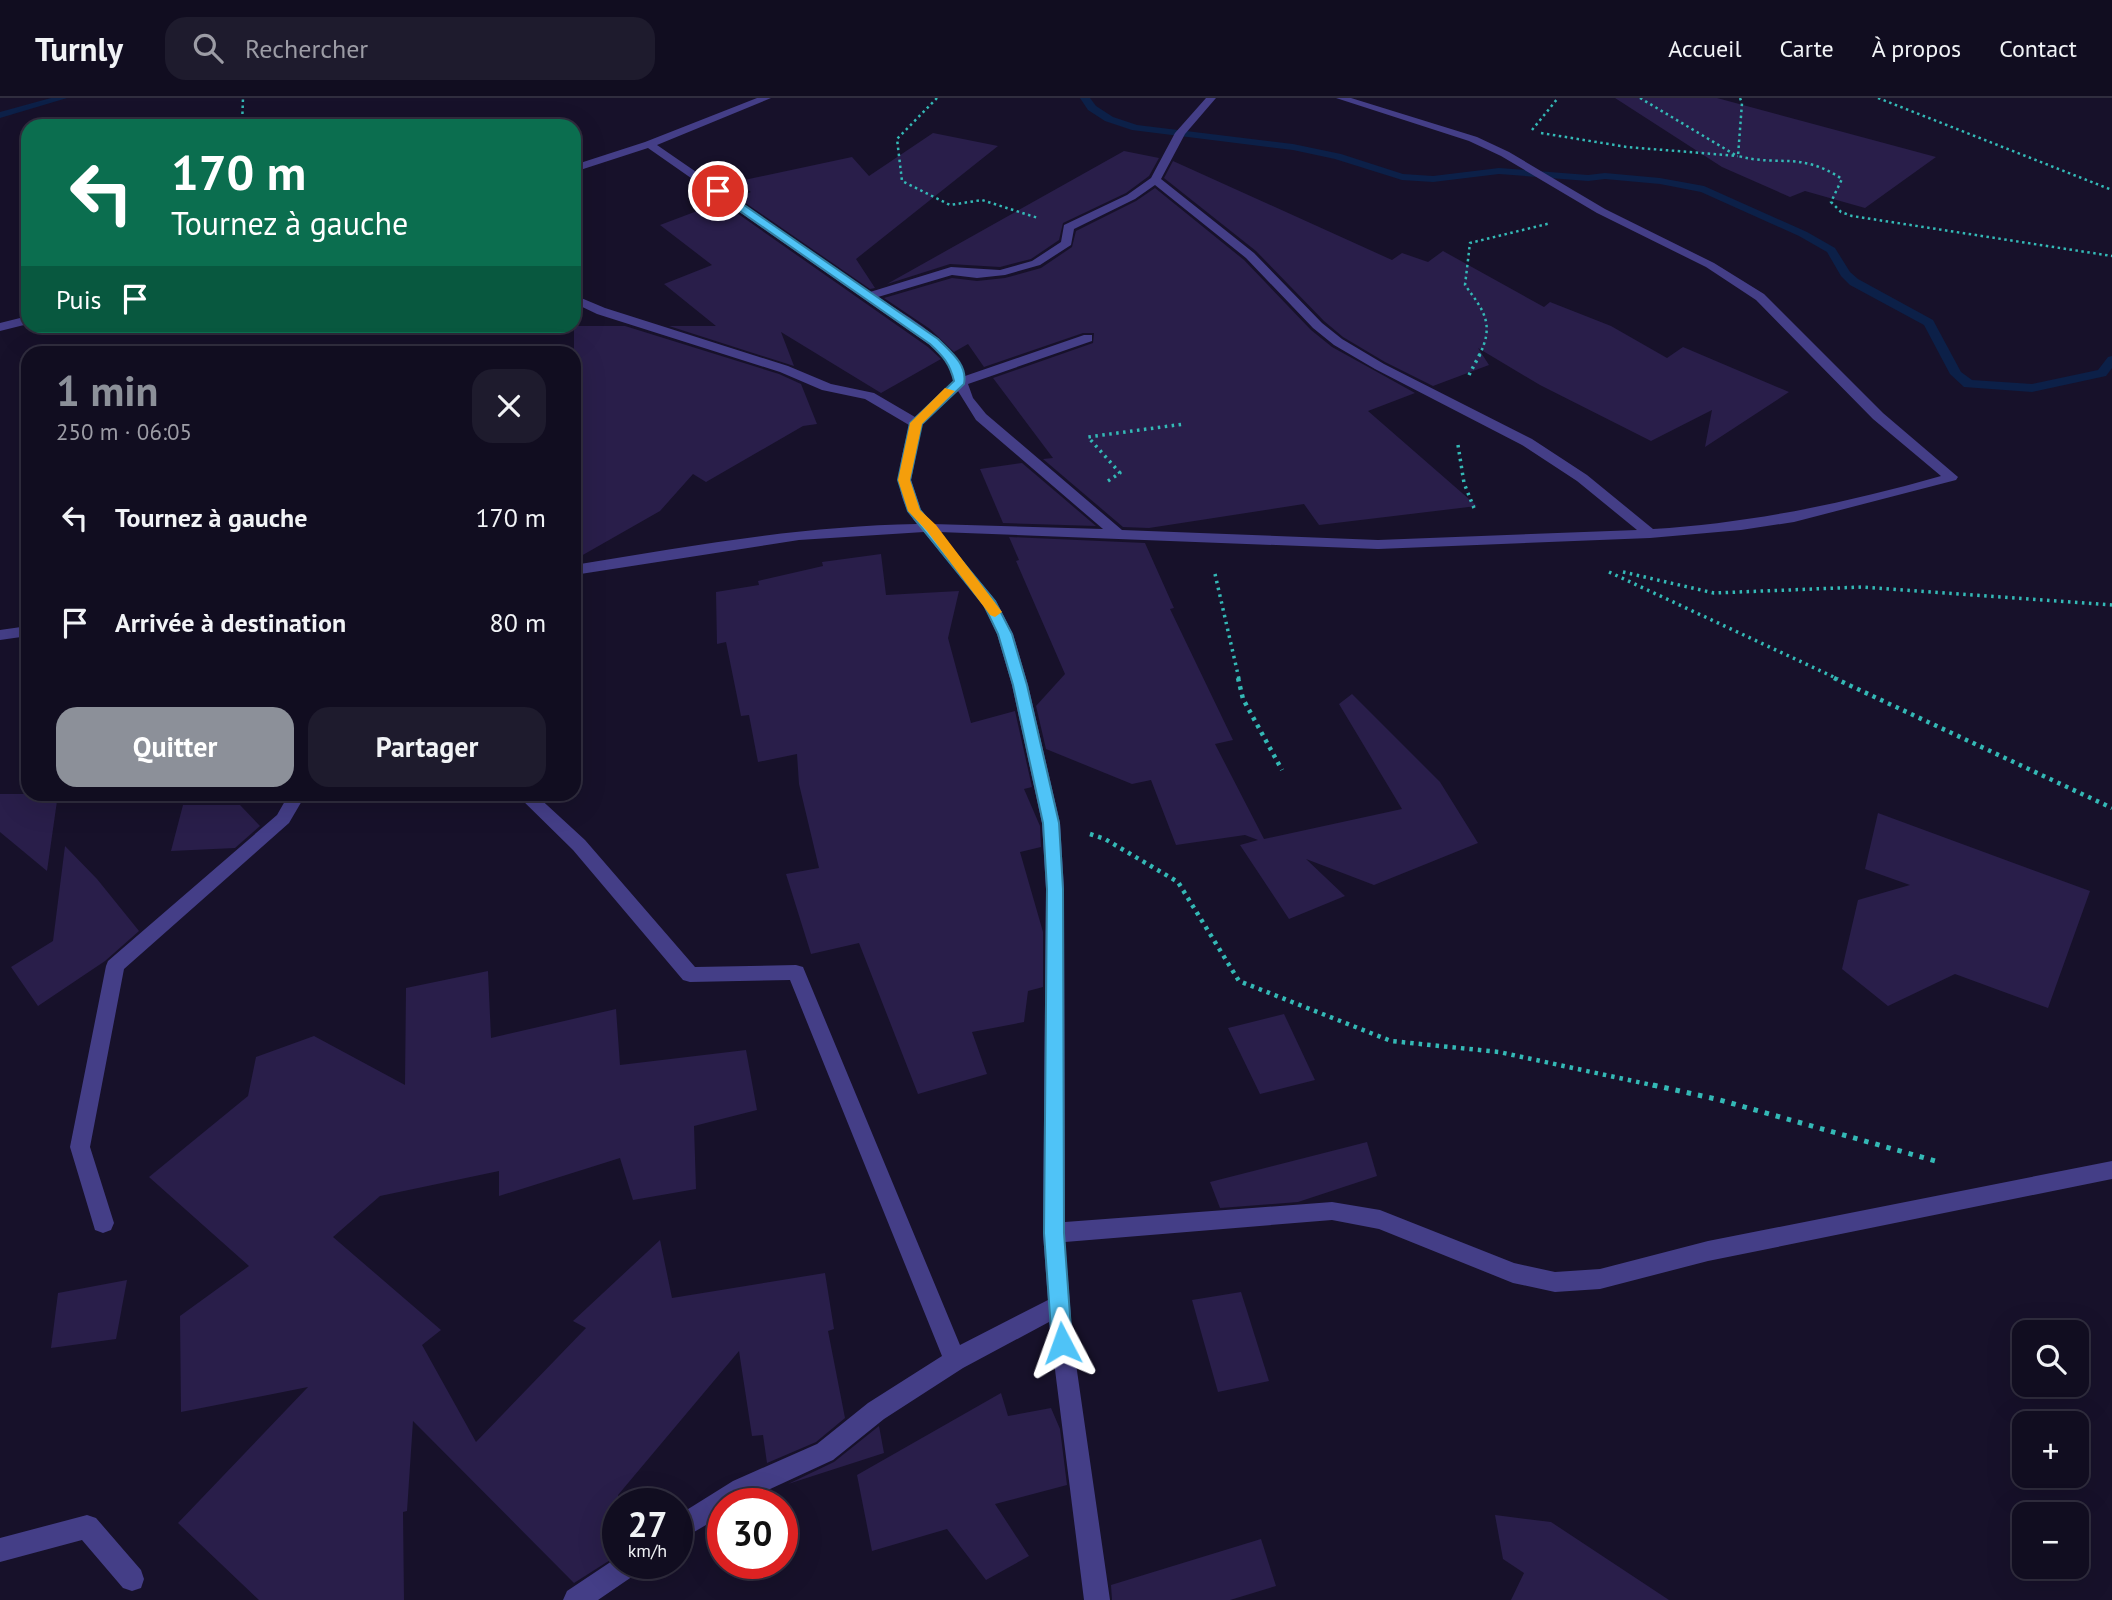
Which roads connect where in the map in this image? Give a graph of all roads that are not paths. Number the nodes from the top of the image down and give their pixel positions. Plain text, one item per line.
1 (766, 98) edge
2 (1211, 98) edge
3 (1341, 98) edge
4 (649, 144) junction
5 (581, 167) edge
6 (1156, 180) junction
7 (870, 296) junction
8 (581, 302) edge
9 (21, 322) edge
10 (0, 327) edge
11 (1088, 338) dead end
12 (960, 382) junction
13 (916, 423) junction
14 (931, 528) junction
15 (1650, 534) junction
16 (1119, 535) junction
17 (581, 569) edge
18 (21, 632) edge
19 (0, 635) edge
20 (294, 801) edge
21 (532, 801) edge
22 (2112, 1170) edge
23 (103, 1223) dead end
24 (1054, 1233) junction
25 (1059, 1306) junction
26 (955, 1360) junction
27 (693, 1520) edge
28 (0, 1550) edge
29 (607, 1579) edge
30 (132, 1580) dead end
31 (576, 1600) edge
32 (1097, 1600) edge

1 - 4 street
2 - 6 street
3 - 15 street
4 - 5 street
4 - 7 street
6 - 7 street
6 - 15 street
7 - 12 street
8 - 13 street
9 - 10 street
11 - 12 street
12 - 13 street
12 - 16 street
13 - 14 street
14 - 16 street
14 - 17 street
14 - 24 street
15 - 16 street
18 - 19 street
20 - 23 street
21 - 26 street
22 - 24 street
24 - 25 street
25 - 26 street
25 - 32 street
26 - 27 street
28 - 30 street
29 - 31 street

